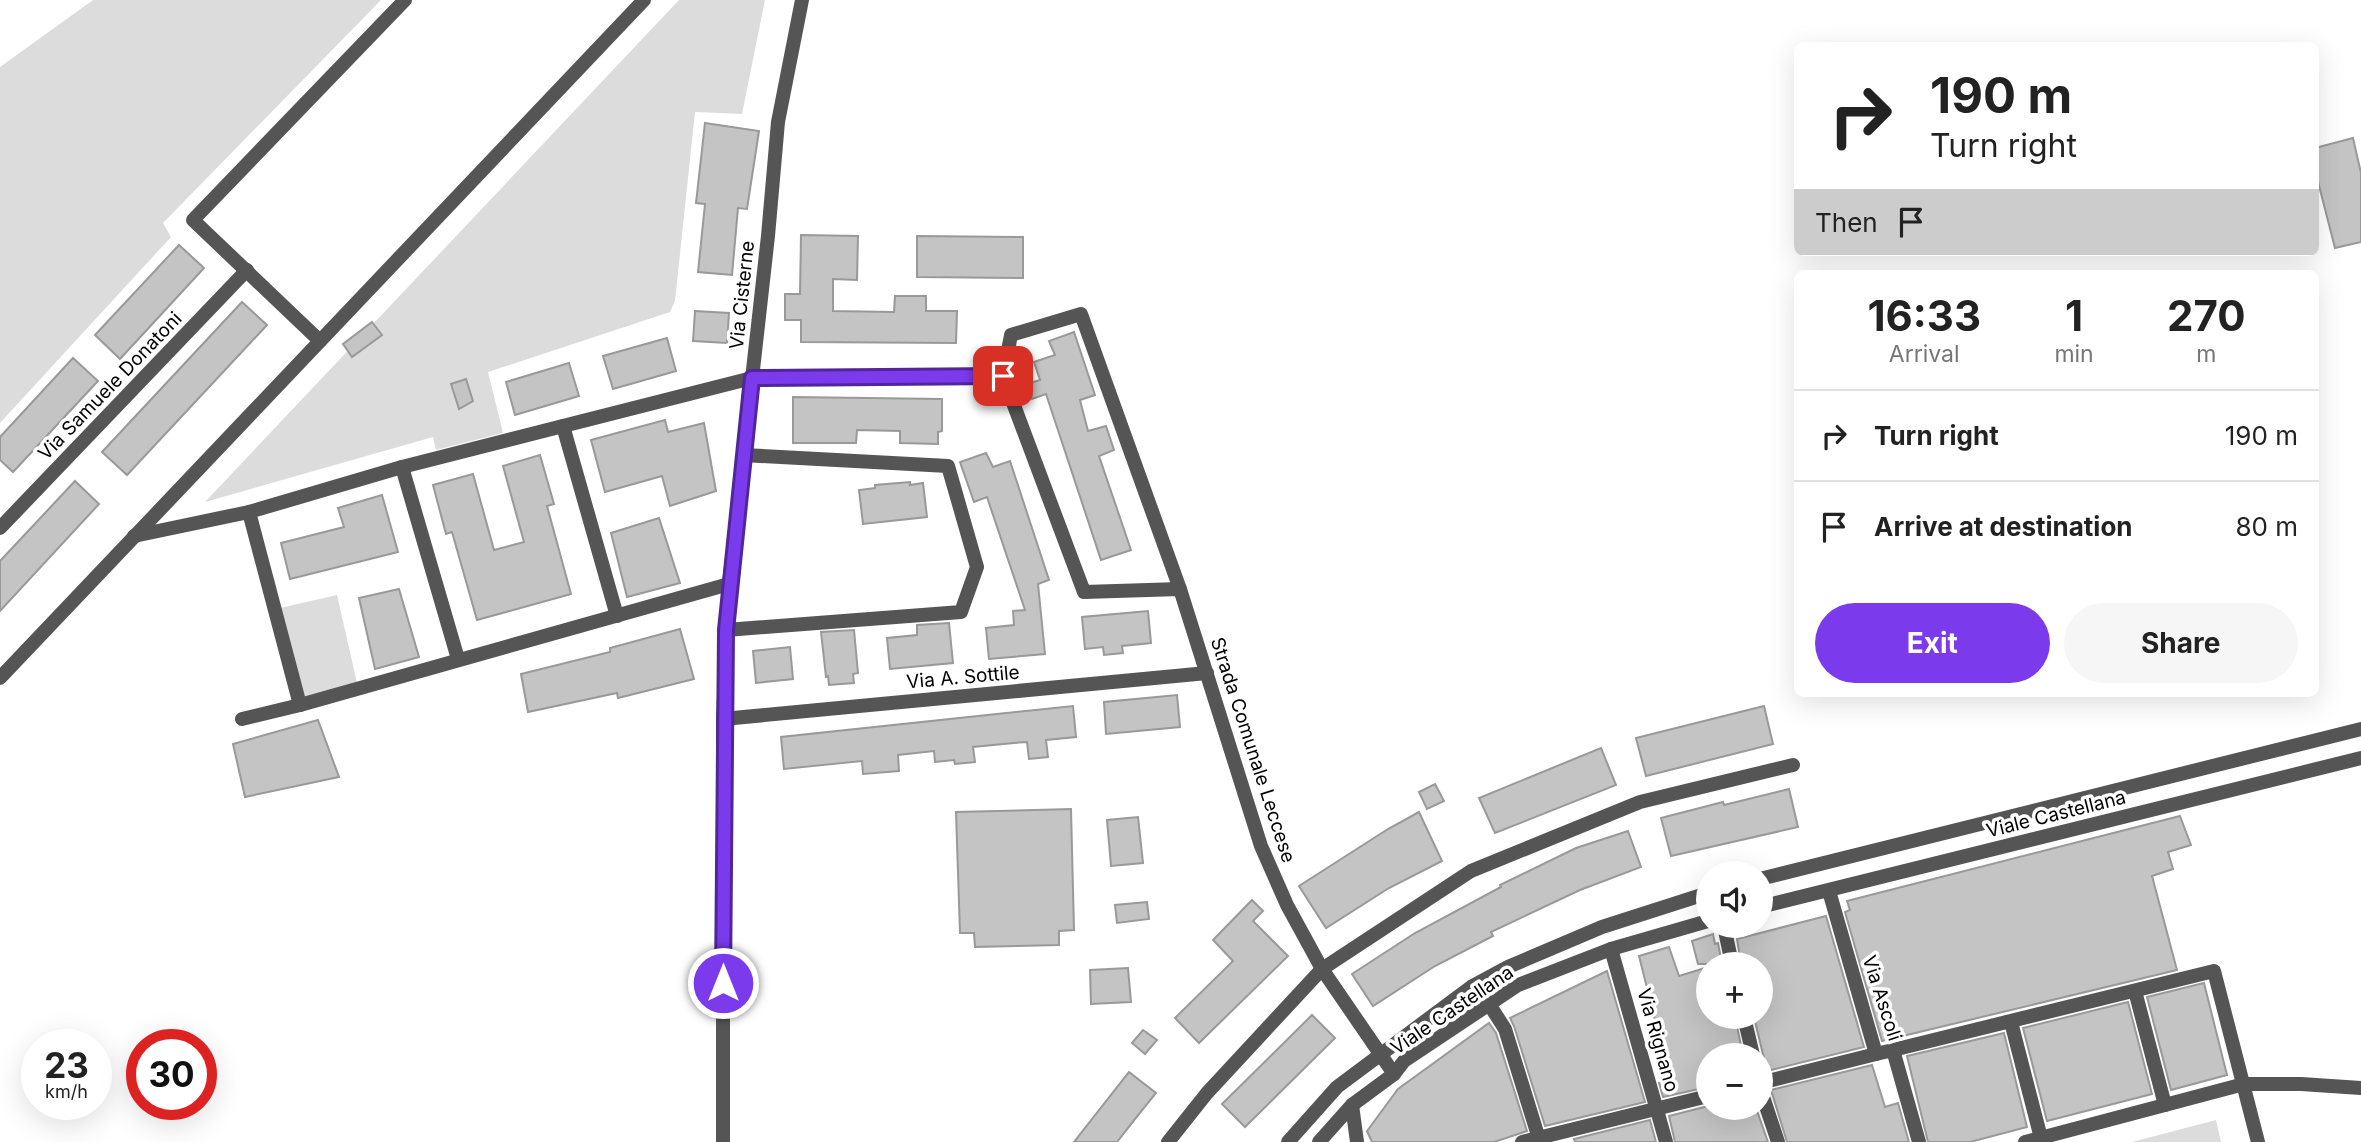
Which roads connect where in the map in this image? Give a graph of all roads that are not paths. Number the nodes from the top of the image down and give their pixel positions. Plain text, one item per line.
1 (405, 0) edge
2 (644, 0) edge
3 (802, 0) edge
4 (247, 270) junction
5 (320, 341) junction
6 (1003, 376) junction
7 (752, 378) junction
8 (563, 426) junction
9 (743, 455) junction
10 (402, 467) junction
11 (249, 512) junction
12 (0, 528) edge
13 (134, 536) junction
14 (729, 584) junction
15 (1180, 589) junction
16 (617, 616) junction
17 (726, 630) junction
18 (458, 659) junction
19 (1207, 673) junction
20 (0, 678) edge
21 (300, 705) junction
22 (242, 719) dead end
23 (723, 719) junction
24 (2361, 729) edge
25 (2361, 758) edge
26 (1793, 765) dead end
27 (1773, 876) edge
28 (1829, 891) junction
29 (1696, 897) edge
30 (1773, 904) edge
31 (1696, 924) edge
32 (1611, 949) junction
33 (1322, 969) junction
34 (2135, 991) junction
35 (1489, 1004) junction
36 (2011, 1022) junction
37 (1893, 1051) junction
38 (1876, 1054) junction
39 (1379, 1055) junction
40 (1394, 1074) junction
41 (1773, 1082) edge
42 (2244, 1084) junction
43 (2361, 1088) edge
44 (1696, 1099) edge
45 (1352, 1105) junction
46 (2165, 1105) junction
47 (1657, 1108) junction
48 (1771, 1120) edge
49 (2049, 1138) edge
50 (1540, 1140) edge
51 (723, 1142) edge
52 (1168, 1142) edge
53 (1288, 1142) edge
54 (1319, 1142) edge
55 (1357, 1142) edge
56 (1522, 1142) edge
57 (1666, 1142) edge
58 (1778, 1142) edge
59 (1919, 1142) edge
60 (2025, 1142) edge
61 (2258, 1142) edge

1 - 4 street
2 - 5 street
3 - 7 street, Via Cisterne
4 - 5 street
4 - 12 street, Via Samuele Donatoni
5 - 13 street
6 - 7 street
6 - 15 street
6 - 15 street, Strada Comunale Leccese
7 - 8 street
7 - 9 street, Via Cisterne
8 - 10 street
8 - 16 street
9 - 14 street, Via Cisterne
9 - 17 street
10 - 11 street
10 - 18 street
11 - 13 street
11 - 21 street
13 - 20 street
14 - 16 street
14 - 17 street, Via Cisterne
15 - 19 street, Strada Comunale Leccese
16 - 18 street
17 - 23 street, Via Cisterne
18 - 21 street
19 - 23 street, Via A. Sottile
19 - 33 street, Strada Comunale Leccese
21 - 22 street
23 - 51 street, Via Cisterne
24 - 27 street
25 - 28 street, Viale Castellana
26 - 33 street
28 - 30 street, Viale Castellana
28 - 38 street, Via Ascoli
29 - 39 street
31 - 32 street, Viale Castellana
32 - 35 street, Viale Castellana
32 - 47 street, Via Rignano
33 - 39 street, Strada Comunale Leccese
33 - 52 street
34 - 36 street
34 - 42 street
34 - 46 street
35 - 40 street, Viale Castellana
35 - 50 street
36 - 37 street
36 - 49 street
37 - 38 street, Via Ascoli
37 - 59 street, Via Ascoli
38 - 41 street
39 - 40 street, Strada Comunale Leccese
39 - 53 street
40 - 45 street, Viale Castellana
42 - 43 street
42 - 46 street
42 - 61 street
44 - 47 street
45 - 54 street, Viale Castellana
45 - 55 street
46 - 49 street
47 - 50 street
47 - 57 street, Via Rignano
48 - 58 street
49 - 60 street
50 - 56 street

